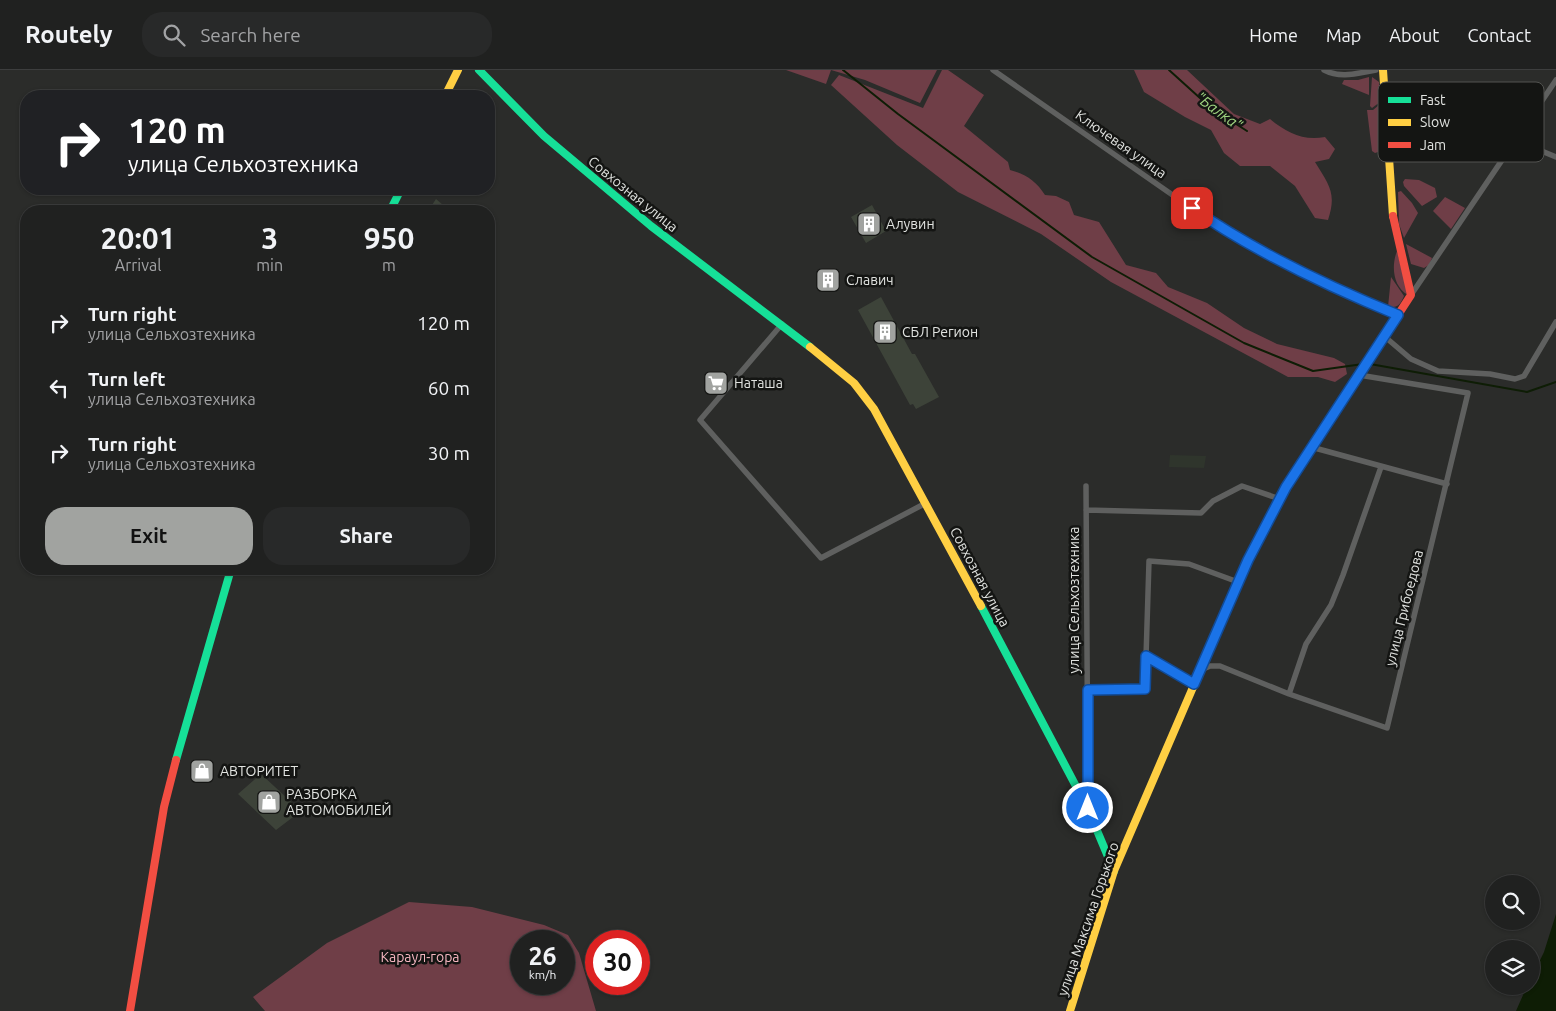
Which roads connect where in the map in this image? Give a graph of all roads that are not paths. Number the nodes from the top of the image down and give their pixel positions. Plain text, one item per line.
1 (458, 70) edge
2 (479, 70) edge
3 (992, 70) edge
4 (1324, 70) edge
5 (1376, 70) edge
6 (1366, 71) edge
7 (1556, 80) edge
8 (448, 90) edge
9 (1544, 98) edge
10 (1544, 152) edge
11 (1556, 157) edge
12 (1388, 162) edge
13 (1501, 162) edge
14 (1411, 295) junction
15 (1398, 315) junction
16 (1556, 322) edge
17 (782, 324) junction
18 (1384, 336) junction
19 (1359, 375) junction
20 (1311, 447) junction
21 (1381, 467) junction
22 (1447, 484) junction
23 (1086, 486) dead end
24 (1280, 499) junction
25 (926, 503) junction
26 (1086, 510) junction
27 (229, 575) edge
28 (1238, 582) junction
29 (1146, 656) junction
30 (1201, 670) junction
31 (1194, 684) junction
32 (1088, 690) junction
33 (1289, 694) junction
34 (1088, 808) junction
35 (1114, 871) junction
36 (130, 1011) edge
37 (1070, 1011) edge

1 - 8 street
2 - 17 street, Совхозная улица
3 - 15 street, Ключевая улица
4 - 6 street
5 - 6 street
7 - 9 street, улица Максима Горького
10 - 11 street
12 - 14 street
13 - 14 street, улица Максима Горького
14 - 15 street, улица Максима Горького
15 - 18 street, улица Максима Горького
16 - 18 street
17 - 25 street, Совхозная улица
17 - 25 street
18 - 19 street, улица Максима Горького
19 - 20 street, улица Максима Горького
19 - 22 street, улица Грибоедова
20 - 21 street
20 - 24 street, улица Максима Горького
21 - 22 street
21 - 33 street
22 - 33 street, улица Грибоедова
23 - 26 street, улица Сельхозтехника
24 - 26 street, улица Сельхозтехника
24 - 28 street, улица Максима Горького
25 - 34 street, Совхозная улица
26 - 32 street, улица Сельхозтехника
27 - 36 street
28 - 29 street, улица Сельхозтехника
28 - 30 street, улица Максима Горького
29 - 31 street
29 - 32 street, улица Сельхозтехника
30 - 31 street, улица Максима Горького
30 - 33 street, улица Грибоедова
31 - 35 street, улица Максима Горького
32 - 34 street, улица Сельхозтехника
34 - 35 street, Совхозная улица
35 - 37 street, улица Максима Горького

